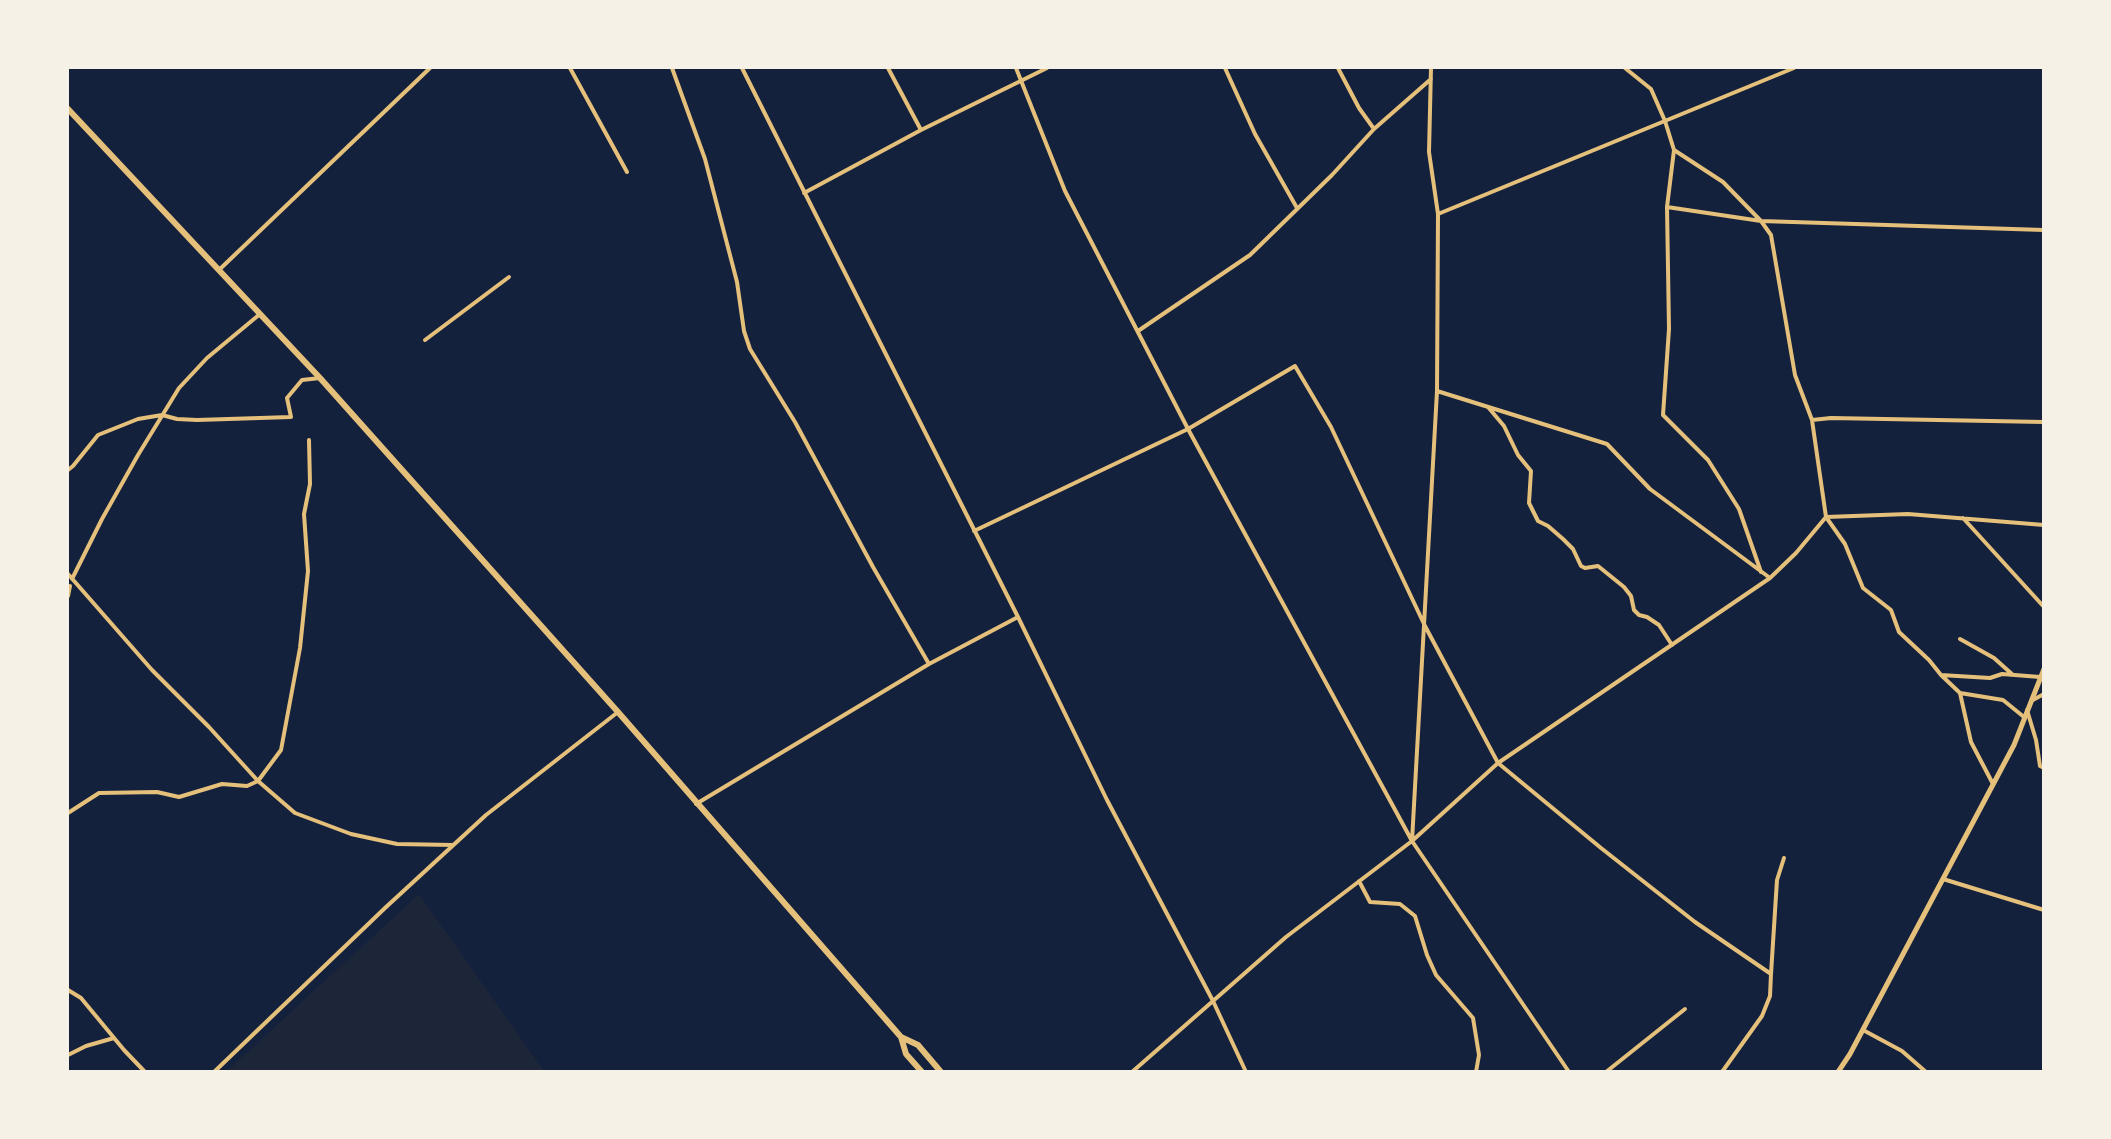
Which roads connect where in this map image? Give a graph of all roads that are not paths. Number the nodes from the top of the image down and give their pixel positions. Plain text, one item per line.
1 (430, 68) edge
2 (570, 68) edge
3 (672, 68) edge
4 (742, 68) edge
5 (888, 68) edge
6 (1016, 68) edge
7 (1047, 68) edge
8 (1225, 68) edge
9 (1338, 68) edge
10 (1431, 68) edge
11 (1625, 68) edge
12 (1794, 68) edge
13 (1022, 78) junction
14 (1431, 79) junction
15 (68, 109) edge
16 (1665, 120) junction
17 (1374, 129) junction
18 (921, 130) junction
19 (1674, 150) junction
20 (627, 172) dead end
21 (804, 193) junction
22 (1667, 206) junction
23 (1297, 208) junction
24 (1438, 214) junction
25 (1761, 220) junction
26 (2044, 230) edge
27 (220, 269) junction
28 (509, 277) dead end
29 (260, 314) junction
30 (1138, 331) junction
31 (425, 340) dead end
32 (320, 378) junction
33 (1437, 391) junction
34 (1488, 406) junction
35 (162, 415) junction
36 (1812, 420) junction
37 (2044, 422) edge
38 (1188, 429) junction
39 (308, 440) dead end
40 (68, 470) edge
41 (1826, 517) junction
42 (1964, 518) junction
43 (2044, 525) edge
44 (974, 531) junction
45 (1761, 572) junction
46 (68, 574) edge
47 (1770, 578) junction
48 (72, 579) junction
49 (77, 584) junction
50 (69, 586) edge
51 (68, 596) edge
52 (2044, 607) edge
53 (1018, 616) junction
54 (1425, 626) junction
55 (1960, 639) dead end
56 (1672, 645) junction
57 (929, 664) junction
58 (2044, 669) edge
59 (2013, 674) junction
60 (1941, 675) junction
61 (2040, 677) junction
62 (1960, 693) junction
63 (2044, 694) edge
64 (2031, 701) junction
65 (2027, 710) junction
66 (618, 712) junction
67 (2024, 717) junction
68 (1498, 763) junction
69 (2044, 768) edge
70 (258, 781) junction
71 (1993, 784) junction
72 (696, 804) junction
73 (68, 813) edge
74 (1412, 841) junction
75 (453, 845) junction
76 (1784, 858) dead end
77 (1943, 879) junction
78 (1359, 881) junction
79 (2044, 910) edge
80 (1771, 974) junction
81 (68, 990) edge
82 (1213, 1001) junction
83 (1685, 1009) dead end
84 (1863, 1030) junction
85 (114, 1038) junction
86 (901, 1038) junction
87 (68, 1055) edge
88 (145, 1072) edge
89 (214, 1072) edge
90 (922, 1072) edge
91 (941, 1072) edge
92 (1132, 1072) edge
93 (1246, 1072) edge
94 (1476, 1072) edge
95 (1568, 1072) edge
96 (1606, 1072) edge
97 (1722, 1072) edge
98 (1838, 1072) edge
99 (1926, 1072) edge

1 - 27 street
2 - 20 street
3 - 57 street
4 - 21 street
5 - 18 street
6 - 13 street
7 - 13 street
8 - 23 street
9 - 17 street
10 - 14 street
11 - 16 street
12 - 16 street
13 - 18 street
13 - 30 street
14 - 17 street
14 - 24 street
15 - 27 highway
16 - 19 street
16 - 24 street
17 - 23 street
18 - 21 street
19 - 22 street
19 - 25 street
21 - 44 street
22 - 25 street
22 - 45 street
23 - 30 street
24 - 33 street
25 - 26 street
25 - 36 street
27 - 29 highway
28 - 31 street
29 - 32 highway
29 - 35 street
30 - 38 street
32 - 35 street
32 - 66 highway
33 - 34 street
33 - 54 street
34 - 45 street
34 - 56 street
35 - 40 street
35 - 48 street
36 - 37 street
36 - 41 street
38 - 44 street
38 - 54 street
38 - 74 street
39 - 70 street
41 - 42 street
41 - 47 street
41 - 60 street
42 - 43 street
42 - 52 street
44 - 53 street
45 - 47 street
46 - 48 street
47 - 56 street
48 - 49 street
49 - 50 street
49 - 70 street
50 - 51 street
53 - 57 street
53 - 82 street
54 - 68 street
54 - 74 street
55 - 59 street
56 - 68 street
57 - 72 street
58 - 61 street
59 - 60 street
59 - 61 street
60 - 62 street
61 - 64 street
62 - 67 street
62 - 71 street
63 - 64 street
64 - 65 street
65 - 67 street
65 - 69 street
66 - 72 highway
66 - 75 street
67 - 71 street
68 - 74 street
68 - 80 street
70 - 73 street
70 - 75 street
71 - 77 street
72 - 86 highway
74 - 78 street
74 - 95 street
75 - 89 street
76 - 80 street
77 - 79 street
77 - 84 street
78 - 82 street
78 - 94 street
80 - 97 street
81 - 85 street
82 - 92 street
82 - 93 street
83 - 96 street
84 - 98 street
84 - 99 street
85 - 87 street
85 - 88 street
86 - 90 highway
86 - 91 highway

